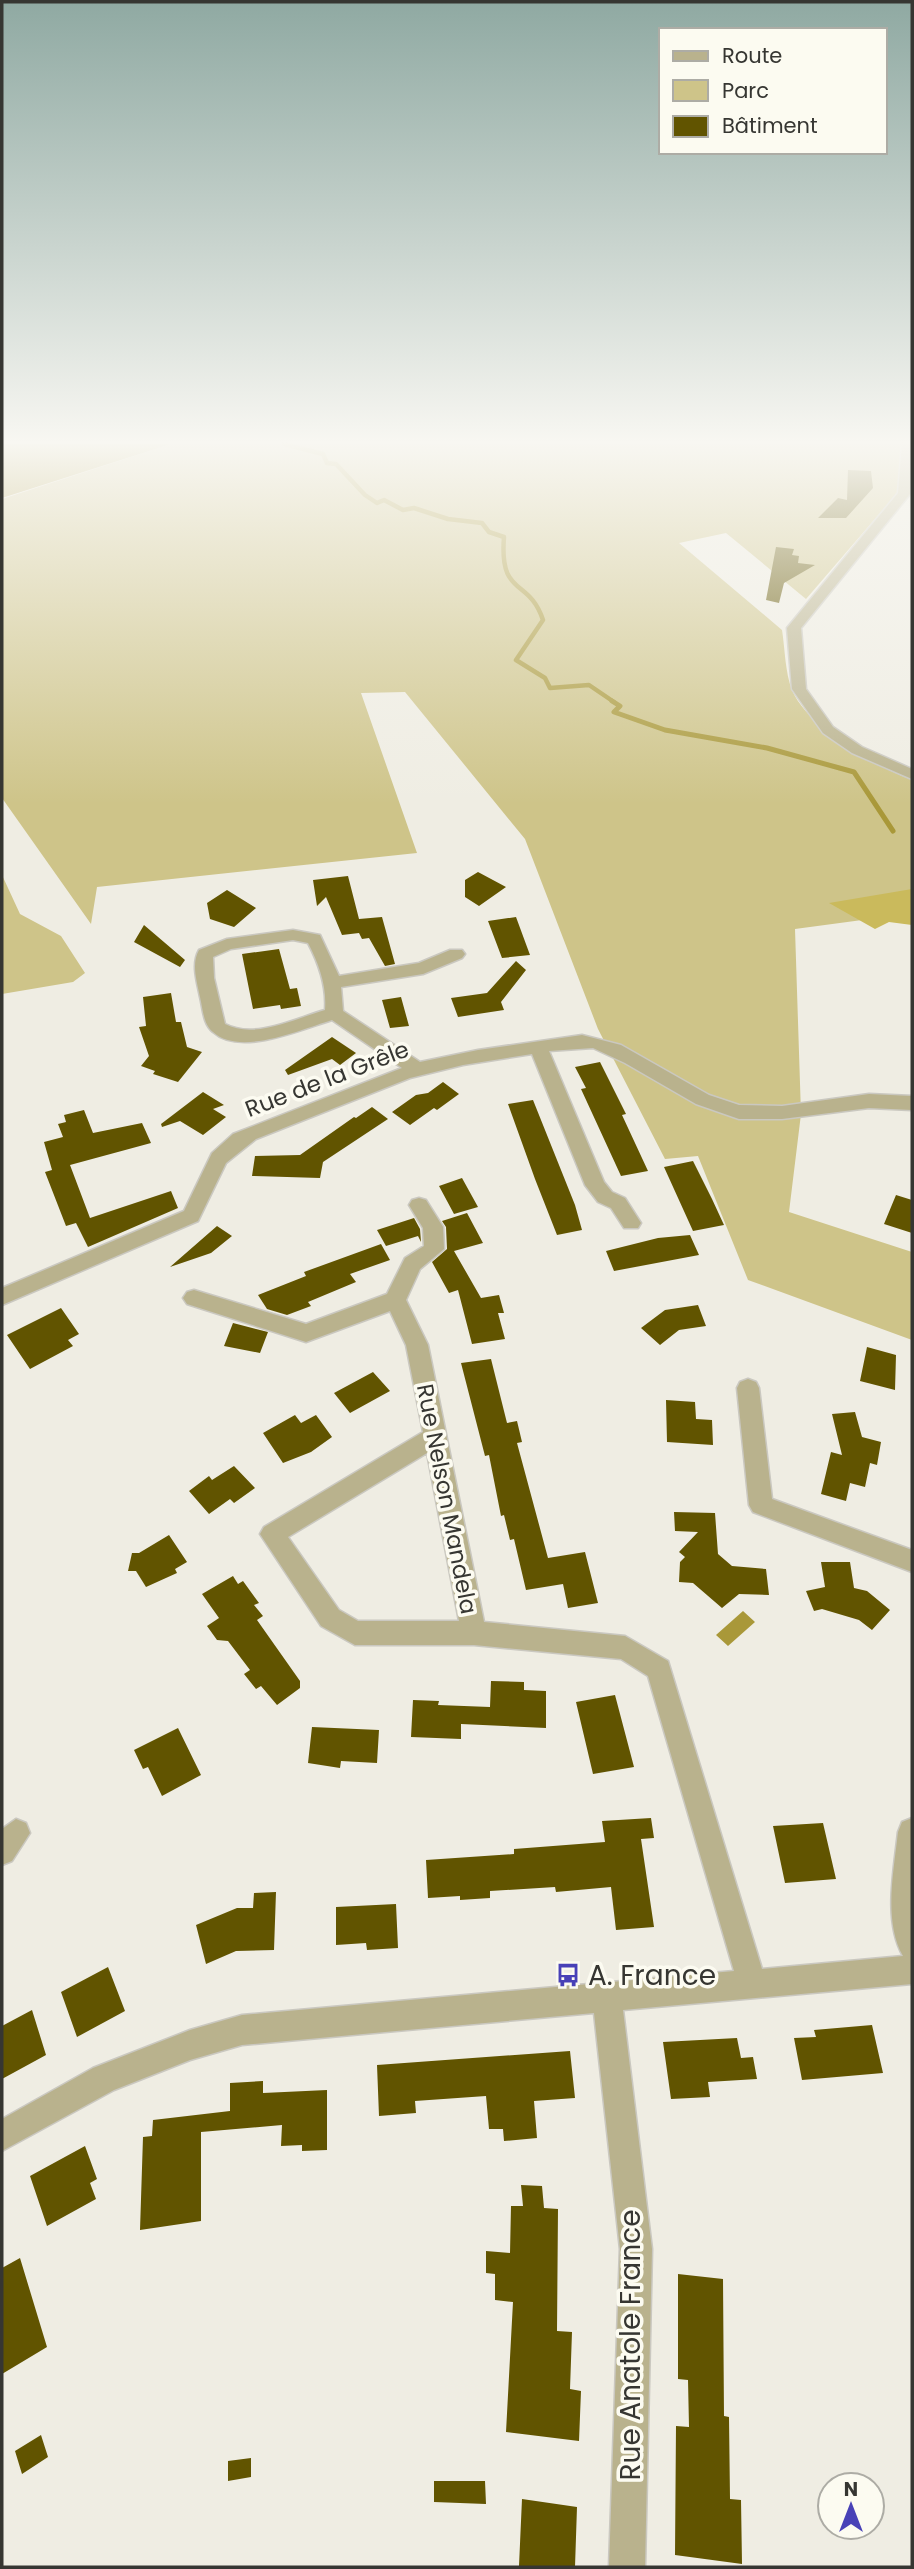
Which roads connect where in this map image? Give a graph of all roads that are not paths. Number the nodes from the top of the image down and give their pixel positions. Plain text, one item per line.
1 (845, 564) edge
2 (912, 774) edge
3 (456, 954) dead end
4 (331, 983) junction
5 (334, 1013) junction
6 (538, 1047) junction
7 (417, 1069) junction
8 (912, 1102) edge
9 (419, 1205) dead end
10 (631, 1223) dead end
11 (2, 1297) edge
12 (194, 1298) dead end
13 (395, 1300) junction
14 (748, 1388) dead end
15 (435, 1436) junction
16 (912, 1561) edge
17 (474, 1633) junction
18 (912, 1832) edge
19 (912, 1946) edge
20 (912, 1970) edge
21 (752, 1984) junction
22 (607, 1998) junction
23 (2, 2136) edge
24 (627, 2567) edge

1 - 2 street
3 - 4 street
4 - 5 street
4 - 5 street
5 - 7 street
6 - 7 street, Rue de la Grêle
6 - 8 street, Rue de la Grêle
6 - 10 street
7 - 11 street, Rue de la Grêle
9 - 13 street
12 - 13 street
13 - 15 street, Rue Nelson Mandela
14 - 16 street
15 - 17 street, Rue Nelson Mandela
15 - 17 street
17 - 21 street, Rue Nelson Mandela
18 - 19 street
20 - 21 street
21 - 22 street
22 - 23 street
22 - 24 street, Rue Anatole France

